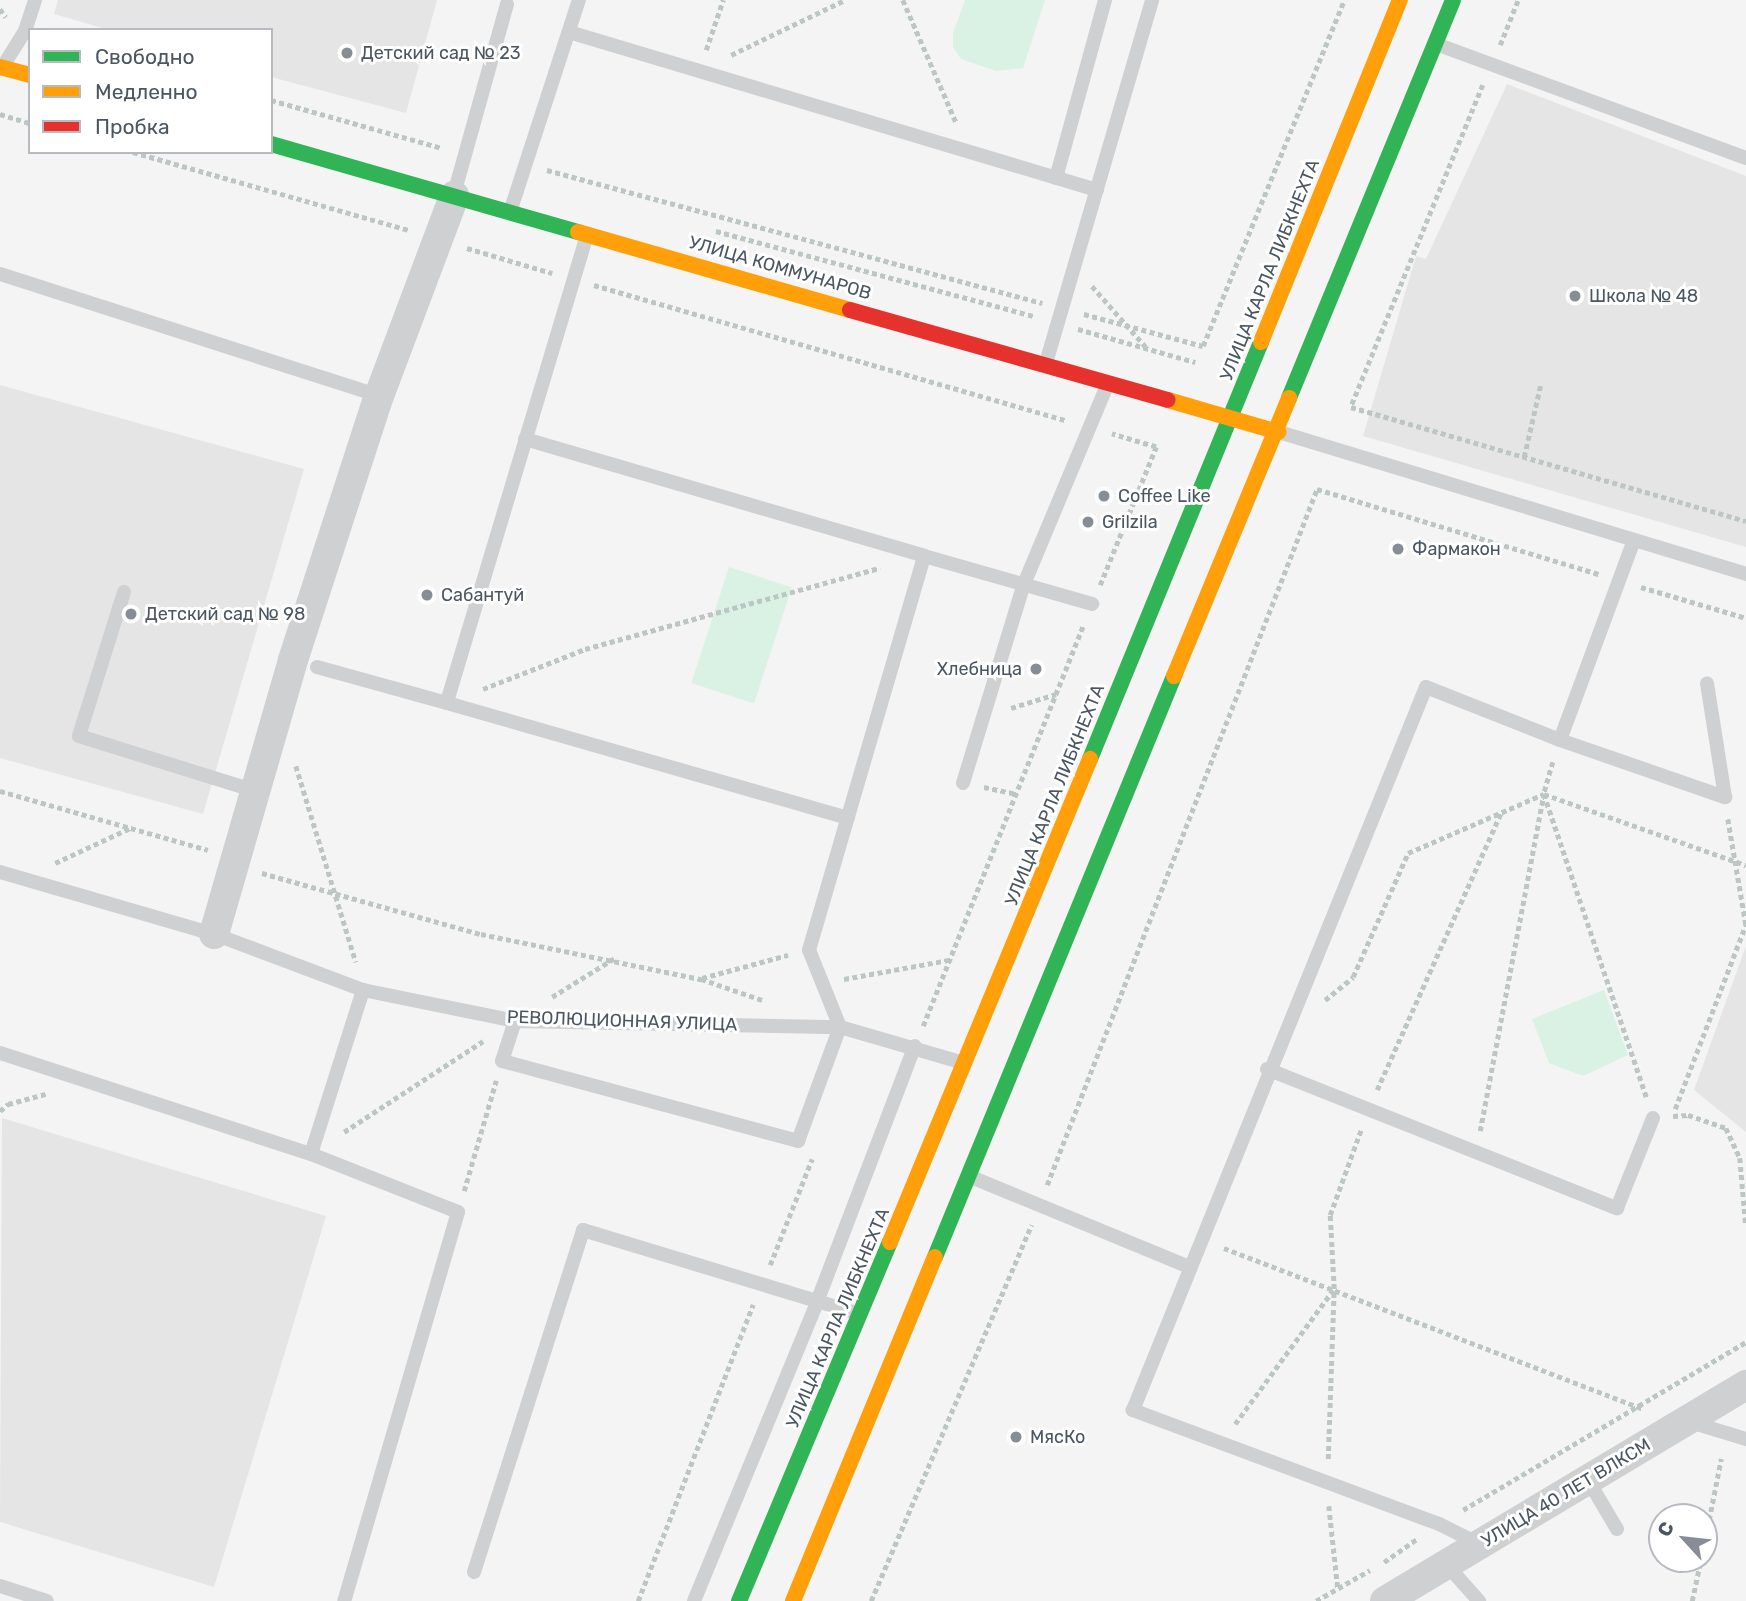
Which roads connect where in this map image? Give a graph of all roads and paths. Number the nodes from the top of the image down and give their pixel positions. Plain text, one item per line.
1 (35, 0) edge
2 (579, 0) edge
3 (723, 0) edge
4 (845, 0) edge
5 (903, 0) edge
6 (1105, 0) edge
7 (1152, 0) edge
8 (1343, 0) edge
9 (1400, 0) edge
10 (1453, 0) edge
11 (1518, 0) edge
12 (507, 4) dead end
13 (569, 32) junction
14 (1435, 43) junction
15 (1492, 64) junction
16 (1, 67) edge
17 (699, 71) junction
18 (28, 74) edge
19 (273, 101) edge
20 (0, 114) edge
21 (28, 122) edge
22 (273, 145) edge
23 (969, 152) junction
24 (140, 154) edge
25 (465, 154) junction
26 (1746, 158) edge
27 (527, 165) junction
28 (1056, 178) junction
29 (1097, 190) junction
30 (454, 195) junction
31 (510, 212) junction
32 (587, 234) junction
33 (436, 239) junction
34 (1074, 268) junction
35 (0, 274) edge
36 (573, 279) junction
37 (1063, 309) junction
38 (1133, 327) junction
39 (1147, 348) dead end
40 (1046, 364) junction
41 (1109, 382) junction
42 (1541, 383) dead end
43 (379, 396) junction
44 (1231, 416) junction
45 (1089, 428) junction
46 (1278, 432) junction
47 (525, 439) junction
48 (1156, 447) dead end
49 (1524, 457) junction
50 (1746, 521) edge
51 (1634, 540) junction
52 (924, 556) junction
53 (1746, 574) edge
54 (1619, 580) junction
55 (1024, 584) junction
56 (124, 592) dead end
57 (1091, 604) dead end
58 (1746, 618) edge
59 (317, 667) dead end
60 (1707, 683) dead end
61 (1056, 694) dead end
62 (446, 703) junction
63 (983, 717) junction
64 (1560, 740) junction
65 (295, 762) dead end
66 (963, 783) joint
67 (0, 791) edge
68 (256, 791) junction
69 (1016, 794) dead end
70 (1544, 794) junction
71 (1725, 797) junction
72 (1501, 813) junction
73 (848, 818) junction
74 (131, 828) junction
75 (1735, 860) junction
76 (235, 862) junction
77 (1746, 864) edge
78 (0, 872) edge
79 (22, 878) junction
80 (337, 894) junction
81 (1746, 924) edge
82 (214, 934) junction
83 (809, 950) junction
84 (615, 958) junction
85 (949, 960) dead end
86 (701, 979) junction
87 (822, 984) junction
88 (363, 990) junction
89 (1322, 1003) dead end
90 (776, 1005) dead end
91 (515, 1021) junction
92 (840, 1027) junction
93 (915, 1046) junction
94 (0, 1053) edge
95 (966, 1063) junction
96 (1267, 1069) junction
97 (494, 1089) dead end
98 (1368, 1110) junction
99 (1672, 1116) junction
100 (1653, 1118) junction
101 (1476, 1152) junction
102 (311, 1154) junction
103 (971, 1177) junction
104 (1040, 1204) junction
105 (458, 1212) junction
106 (1746, 1226) edge
107 (1200, 1239) junction
108 (1189, 1267) junction
109 (1334, 1289) junction
110 (817, 1302) junction
111 (862, 1315) junction
112 (1746, 1342) edge
113 (1746, 1385) edge
114 (1639, 1407) junction
115 (1686, 1421) junction
116 (1746, 1439) edge
117 (1220, 1444) junction
118 (1721, 1459) dead end
119 (1588, 1480) junction
120 (1327, 1485) junction
121 (1712, 1503) edge
122 (1439, 1524) junction
123 (1617, 1529) dead end
124 (1479, 1545) junction
125 (1446, 1564) junction
126 (474, 1572) dead end
127 (1698, 1573) edge
128 (0, 1586) edge
129 (1338, 1589) junction
130 (47, 1601) edge
131 (344, 1601) edge
132 (694, 1601) edge
133 (739, 1601) edge
134 (793, 1601) edge
135 (871, 1601) edge
136 (1316, 1601) edge
137 (1385, 1601) edge
138 (1479, 1601) edge
139 (1692, 1601) edge

1 - 16 lane
2 - 13 lane
3 - 17 path
4 - 17 path
5 - 23 path
6 - 28 lane
7 - 29 lane
8 - 38 path
9 - 44 main road, УЛИЦА КАРЛА ЛИБКНЕХТА
10 - 14 main road
11 - 15 path
12 - 25 lane
13 - 17 lane
13 - 27 lane
14 - 15 lane
14 - 46 main road
15 - 26 lane
15 - 49 path
16 - 18 main road
17 - 23 lane
19 - 25 path
20 - 21 path
22 - 30 main road, УЛИЦА КОММУНАРОВ
23 - 28 lane
24 - 33 path
25 - 30 lane
27 - 31 lane
27 - 37 path
28 - 29 lane
29 - 34 lane
30 - 31 main road, УЛИЦА КОММУНАРОВ
30 - 33 street
31 - 32 main road, УЛИЦА КОММУНАРОВ
32 - 36 lane
32 - 40 main road, УЛИЦА КОММУНАРОВ
33 - 36 path
33 - 43 street
34 - 37 lane
34 - 38 path
35 - 43 lane
36 - 45 path
36 - 47 lane
37 - 38 path
37 - 40 lane
38 - 39 path
40 - 41 main road, УЛИЦА КОММУНАРОВ
41 - 44 main road, УЛИЦА КОММУНАРОВ
41 - 45 lane
42 - 49 path
43 - 68 street
44 - 46 main road, УЛИЦА КОММУНАРОВ
44 - 95 main road, УЛИЦА КАРЛА ЛИБКНЕХТА
45 - 48 path
45 - 55 lane
46 - 51 lane
46 - 103 main road
47 - 52 lane
47 - 62 lane
49 - 50 path
51 - 53 lane
51 - 54 lane
52 - 55 lane
52 - 62 path
52 - 73 lane
54 - 58 path
54 - 64 lane
54 - 104 path
55 - 57 lane
55 - 63 lane
56 - 68 lane
59 - 62 lane
60 - 71 lane
61 - 63 path
62 - 73 lane
63 - 66 lane
64 - 70 path
64 - 71 lane
64 - 96 lane
65 - 80 path
66 - 69 path
67 - 74 path
68 - 76 street
70 - 72 path
70 - 75 path
70 - 100 path
70 - 101 path
71 - 75 path
72 - 89 path
72 - 98 path
73 - 83 lane
74 - 76 path
74 - 79 path
75 - 77 path
75 - 81 path
76 - 80 path
76 - 82 street
78 - 79 lane, РЕВОЛЮЦИОННАЯ УЛИЦА
79 - 82 lane, РЕВОЛЮЦИОННАЯ УЛИЦА
80 - 84 path
80 - 88 path
81 - 99 path
82 - 88 lane, РЕВОЛЮЦИОННАЯ УЛИЦА
83 - 86 path
83 - 87 lane
84 - 86 path
84 - 91 path
85 - 87 path
86 - 90 path
87 - 92 lane
88 - 91 lane, РЕВОЛЮЦИОННАЯ УЛИЦА
88 - 102 lane
91 - 92 lane, РЕВОЛЮЦИОННАЯ УЛИЦА
91 - 92 lane
91 - 102 path
92 - 93 lane, РЕВОЛЮЦИОННАЯ УЛИЦА
93 - 95 lane, РЕВОЛЮЦИОННАЯ УЛИЦА
93 - 110 lane
94 - 102 lane
95 - 111 main road, УЛИЦА КАРЛА ЛИБКНЕХТА
96 - 98 lane
96 - 107 lane
97 - 105 path
98 - 101 lane
98 - 109 path
99 - 100 path
99 - 106 path
100 - 101 lane
102 - 105 lane
103 - 104 lane
103 - 134 main road
104 - 108 lane
104 - 135 path
105 - 131 lane
107 - 108 lane
107 - 109 path
108 - 117 lane
109 - 114 path
109 - 117 path
109 - 120 path
110 - 111 lane
110 - 126 lane
110 - 132 lane
111 - 133 main road, УЛИЦА КАРЛА ЛИБКНЕХТА
112 - 114 path
113 - 115 street, УЛИЦА 40 ЛЕТ ВЛКСМ
114 - 115 path
114 - 122 path
115 - 116 lane
115 - 119 street, УЛИЦА 40 ЛЕТ ВЛКСМ
117 - 120 lane
118 - 121 path
119 - 123 lane
119 - 124 street, УЛИЦА 40 ЛЕТ ВЛКСМ
120 - 122 lane
120 - 129 path
122 - 124 lane
122 - 129 path
124 - 125 street, УЛИЦА 40 ЛЕТ ВЛКСМ
125 - 137 street, УЛИЦА 40 ЛЕТ ВЛКСМ
125 - 138 lane
127 - 139 path
128 - 130 lane
129 - 136 path

